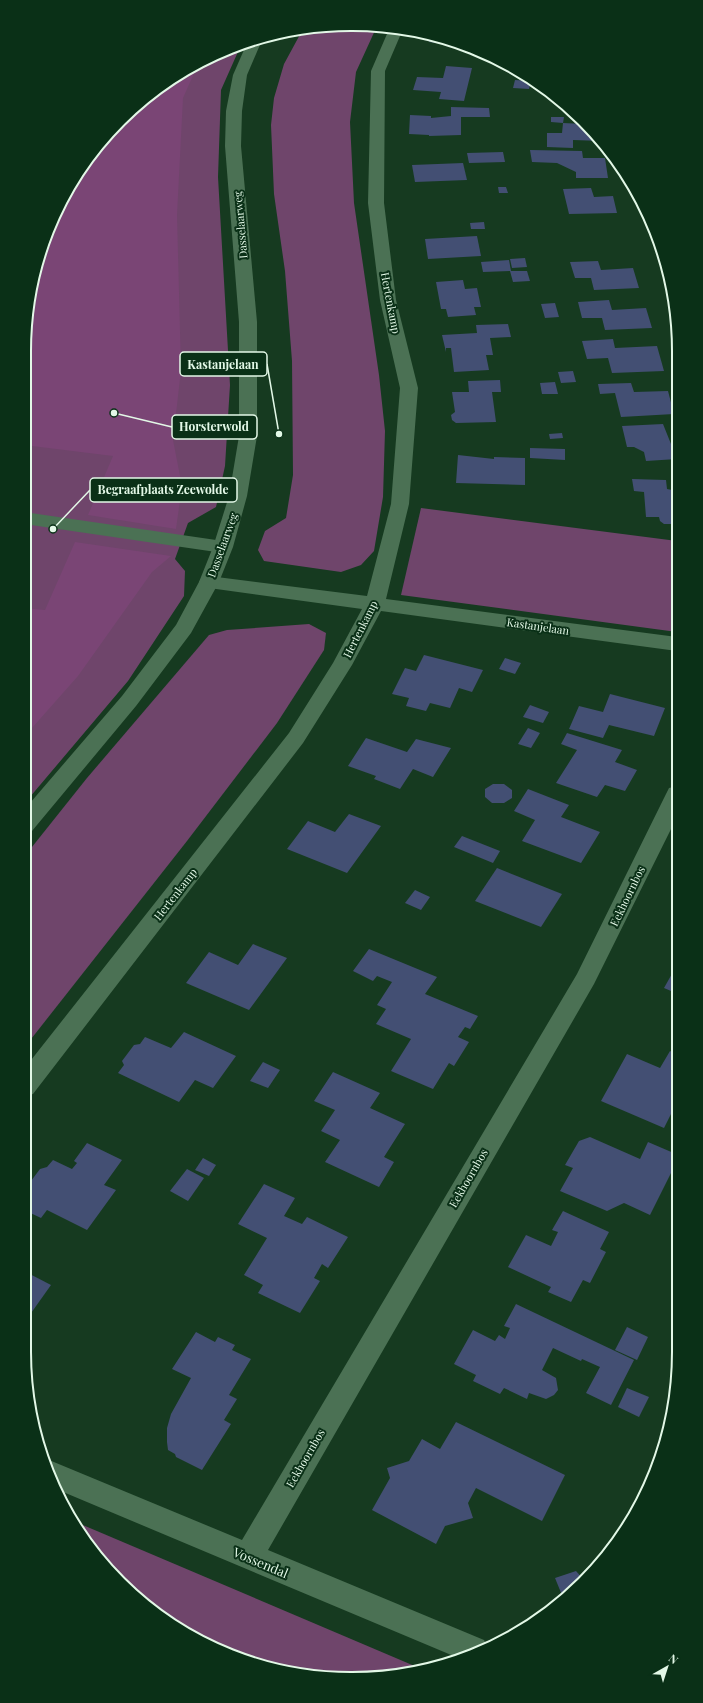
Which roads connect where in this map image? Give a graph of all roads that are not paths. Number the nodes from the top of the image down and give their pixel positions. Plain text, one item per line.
1 (394, 34) edge
2 (252, 47) edge
3 (31, 519) edge
4 (223, 546) junction
5 (209, 582) junction
6 (375, 604) junction
7 (672, 643) edge
8 (672, 806) edge
9 (31, 817) edge
10 (31, 1078) edge
11 (56, 1476) edge
12 (248, 1557) junction
13 (471, 1649) edge

1 - 6 street, Hertenkamp
2 - 4 street, Dasselaarweg
3 - 4 lane
4 - 5 street, Dasselaarweg
5 - 6 street, Kastanjelaan
5 - 9 street, Dasselaarweg
6 - 7 street, Kastanjelaan
6 - 10 street, Hertenkamp
8 - 12 street, Eekhoornbos
11 - 12 street, Vossendal
12 - 13 street, Vossendal

